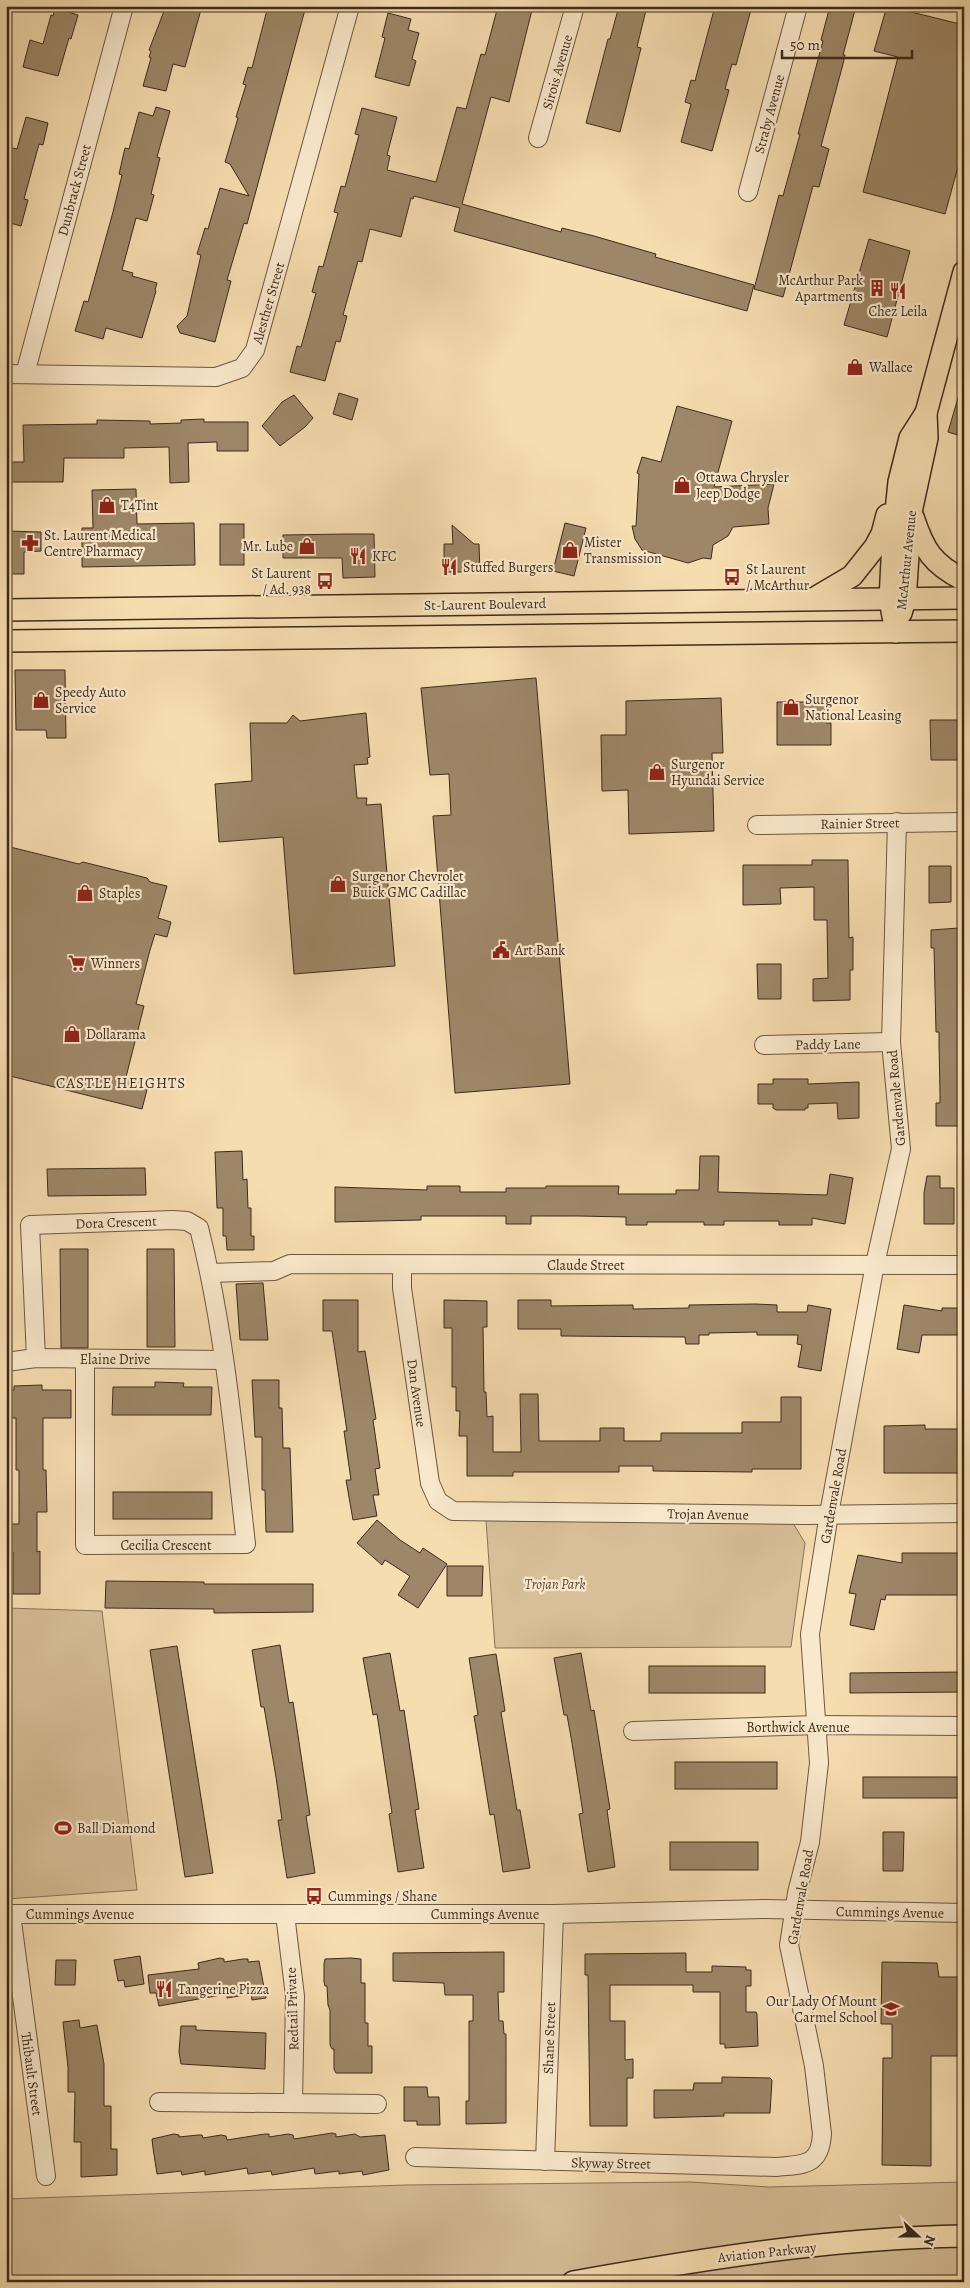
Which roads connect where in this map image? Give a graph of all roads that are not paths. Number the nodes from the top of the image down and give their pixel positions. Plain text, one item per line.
1 (124, 6) edge
2 (350, 6) edge
3 (575, 6) edge
4 (798, 6) edge
5 (538, 138) dead end
6 (748, 192) dead end
7 (964, 272) edge
8 (6, 374) edge
9 (25, 374) junction
10 (926, 413) junction
11 (899, 482) junction
12 (911, 512) junction
13 (964, 580) edge
14 (964, 598) edge
15 (813, 600) junction
16 (897, 600) junction
17 (6, 610) edge
18 (964, 631) edge
19 (896, 632) junction
20 (6, 641) edge
21 (897, 822) junction
22 (964, 822) edge
23 (757, 825) dead end
24 (891, 1042) junction
25 (764, 1045) dead end
26 (875, 1264) junction
27 (402, 1265) junction
28 (964, 1265) edge
29 (210, 1272) junction
30 (36, 1358) junction
31 (85, 1360) junction
32 (224, 1360) junction
33 (6, 1362) edge
34 (452, 1511) joint
35 (829, 1514) junction
36 (964, 1514) edge
37 (817, 1725) junction
38 (964, 1726) edge
39 (633, 1731) dead end
40 (796, 1911) junction
41 (964, 1912) edge
42 (8, 1914) edge
43 (285, 1914) junction
44 (554, 1914) junction
45 (159, 2102) dead end
46 (294, 2103) junction
47 (377, 2104) dead end
48 (415, 2158) dead end
49 (545, 2161) junction
50 (806, 2164) joint
51 (46, 2176) dead end
52 (964, 2236) edge
53 (573, 2282) edge

1 - 9 street, Dunbrack Street
2 - 9 street, Alesther Street
3 - 5 street, Sirois Avenue
4 - 6 street, Straby Avenue
7 - 10 main road, McArthur Avenue
8 - 9 street, Alesther Street
10 - 11 main road, McArthur Avenue
10 - 12 main road, McArthur Avenue
11 - 15 main road
11 - 16 main road, McArthur Avenue
12 - 13 main road
12 - 16 main road, McArthur Avenue
14 - 16 main road, St-Laurent Boulevard
15 - 16 main road, St-Laurent Boulevard
15 - 17 main road, St-Laurent Boulevard
16 - 19 main road, McArthur Avenue
18 - 19 main road
19 - 20 main road
21 - 22 street, Rainier Street
21 - 23 street, Rainier Street
21 - 24 street, Gardenvale Road
24 - 25 street, Paddy Lane
24 - 26 street, Gardenvale Road
26 - 27 street, Claude Street
26 - 28 street, Claude Street
26 - 35 street, Gardenvale Road
27 - 29 street, Claude Street
27 - 34 street, Dan Avenue
29 - 30 street, Dora Crescent
29 - 32 street, Dora Crescent
30 - 31 street, Elaine Drive
30 - 33 street, Elaine Drive
31 - 32 street, Elaine Drive
31 - 32 street, Cecilia Crescent
34 - 35 street, Trojan Avenue
35 - 36 street, Trojan Avenue
35 - 37 street, Gardenvale Road
37 - 38 street, Borthwick Avenue
37 - 39 street, Borthwick Avenue
37 - 40 street, Gardenvale Road
40 - 41 street, Cummings Avenue
40 - 44 street, Cummings Avenue
40 - 50 street, Gardenvale Road
42 - 43 street, Cummings Avenue
42 - 51 street, Thibault Street
43 - 44 street, Cummings Avenue
43 - 46 street, Redtail Private
44 - 49 street, Shane Street
45 - 46 street
46 - 47 street
48 - 49 street, Skyway Street
49 - 50 street, Skyway Street
52 - 53 main road, Aviation Parkway

